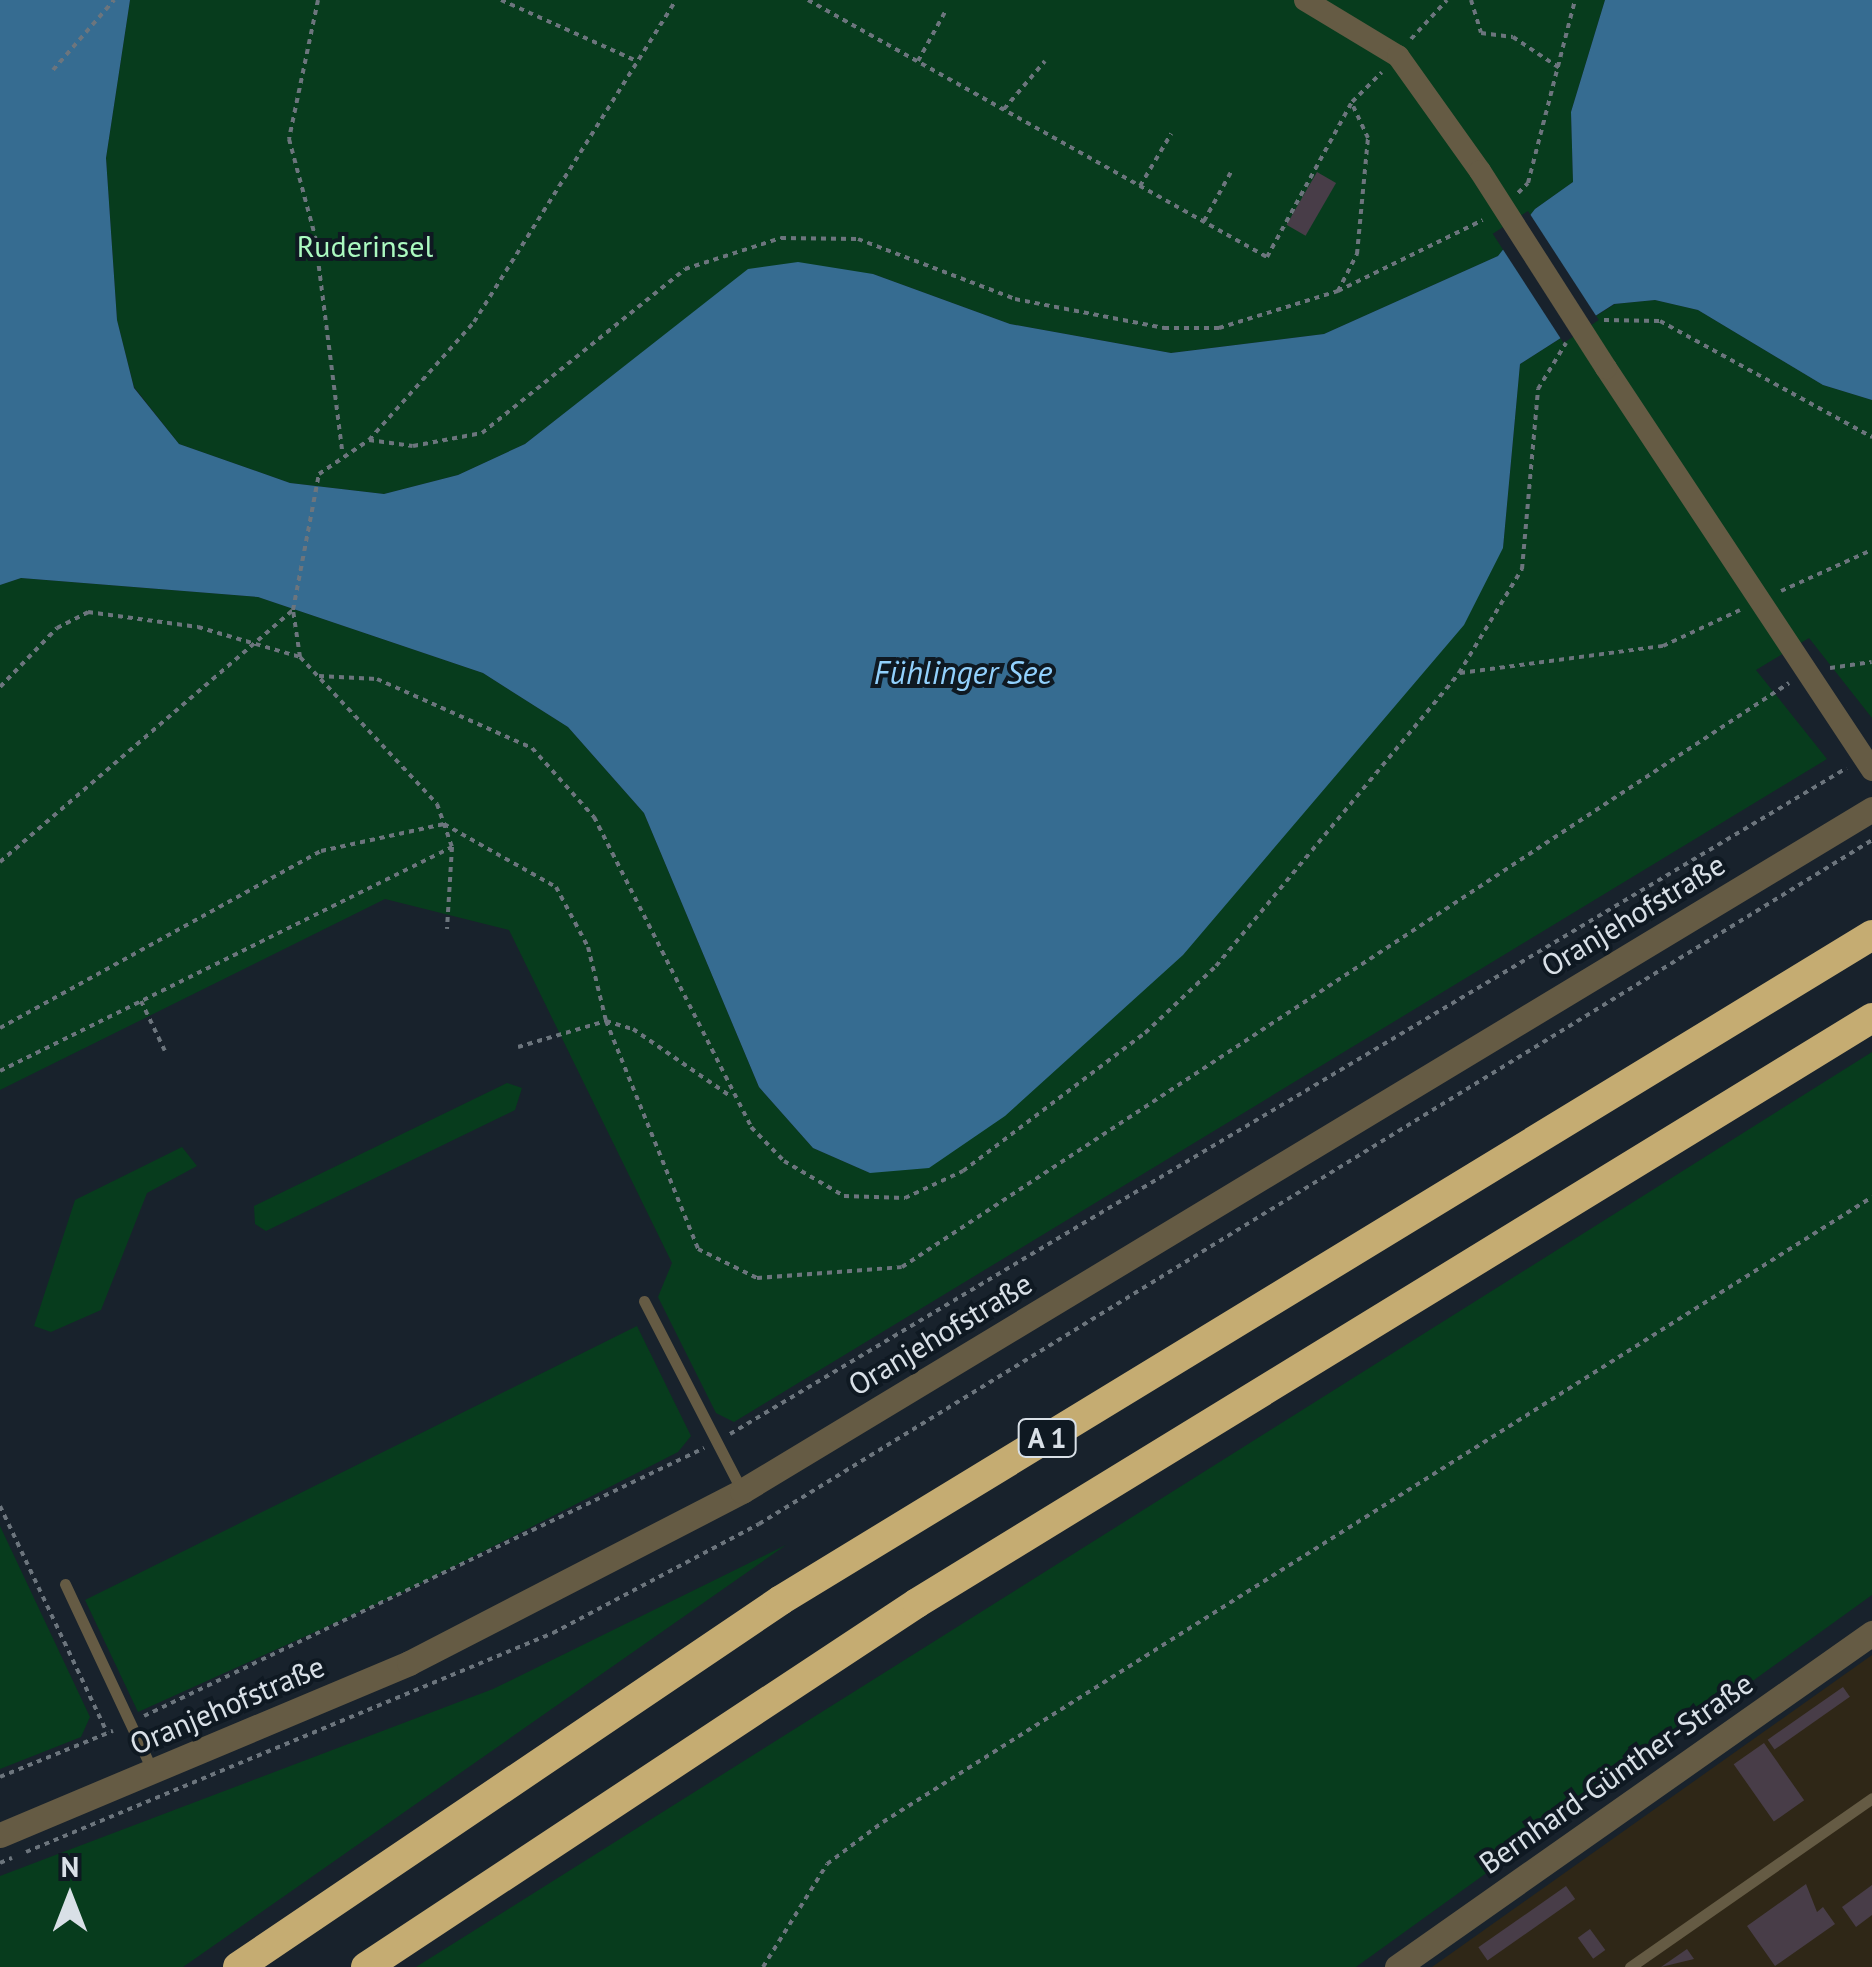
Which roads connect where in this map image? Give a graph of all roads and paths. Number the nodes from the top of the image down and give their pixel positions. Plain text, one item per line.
1 (114, 0) edge
2 (318, 0) edge
3 (501, 0) edge
4 (676, 0) edge
5 (808, 0) edge
6 (1304, 0) edge
7 (1447, 0) edge
8 (1471, 0) edge
9 (1576, 0) edge
10 (1437, 2) edge
11 (946, 10) dead end
12 (1398, 56) junction
13 (636, 61) junction
14 (1045, 61) dead end
15 (918, 62) junction
16 (53, 70) dead end
17 (1352, 102) junction
18 (1004, 110) junction
19 (1171, 134) dead end
20 (1232, 170) dead end
21 (1140, 186) junction
22 (1204, 221) junction
23 (1595, 326) dead end
24 (1578, 336) dead end
25 (1872, 438) edge
26 (369, 440) junction
27 (342, 454) junction
28 (1872, 550) edge
29 (1758, 602) junction
30 (293, 610) junction
31 (264, 642) junction
32 (300, 656) junction
33 (1872, 662) edge
34 (1807, 672) junction
35 (1459, 673) junction
36 (319, 676) junction
37 (0, 686) edge
38 (1869, 764) edge
39 (1872, 809) edge
40 (444, 824) junction
41 (452, 847) junction
42 (0, 862) edge
43 (447, 929) dead end
44 (1872, 935) edge
45 (141, 1001) junction
46 (1872, 1018) edge
47 (606, 1021) junction
48 (0, 1028) edge
49 (518, 1046) dead end
50 (165, 1052) dead end
51 (0, 1070) edge
52 (734, 1099) junction
53 (1872, 1197) edge
54 (644, 1301) dead end
55 (717, 1442) junction
56 (742, 1491) junction
57 (0, 1506) edge
58 (65, 1584) dead end
59 (1872, 1633) edge
60 (128, 1723) junction
61 (108, 1734) junction
62 (152, 1772) junction
63 (0, 1778) edge
64 (1872, 1798) edge
65 (0, 1834) edge
66 (238, 1967) edge
67 (366, 1967) edge
68 (763, 1967) edge
69 (1398, 1967) edge
70 (1630, 1967) edge

1 - 16 path
2 - 27 path
3 - 13 path
4 - 13 path
5 - 15 path
6 - 12 street
7 - 10 path
8 - 9 path
10 - 12 path
11 - 15 path
12 - 17 path
12 - 29 street, bridge
13 - 26 path
14 - 18 path
15 - 18 path
17 - 22 path
17 - 26 path
18 - 21 path
19 - 21 path
20 - 22 path
21 - 22 path
23 - 25 path
24 - 35 path
26 - 27 path
27 - 30 path
28 - 29 path
29 - 34 street
29 - 35 path
30 - 31 path
30 - 32 path
31 - 32 path
31 - 37 path
31 - 42 path
32 - 36 path
33 - 34 path
34 - 38 street
34 - 47 path
35 - 52 path
36 - 40 path
36 - 52 path
38 - 55 path
39 - 56 street, Oranjehofstraße
40 - 41 path
40 - 47 path
40 - 48 path
41 - 43 path
41 - 45 path
44 - 66 highway, A 1
45 - 50 path
45 - 51 path
46 - 67 highway, A 1
47 - 49 path
47 - 52 path
53 - 68 path
54 - 55 lane
55 - 56 lane
55 - 60 path
56 - 62 street, Oranjehofstraße
57 - 61 path
58 - 60 lane
59 - 69 street, Bernhard-Günther-Straße
60 - 61 path
60 - 62 lane
61 - 63 path
62 - 65 street, Oranjehofstraße
64 - 70 lane

